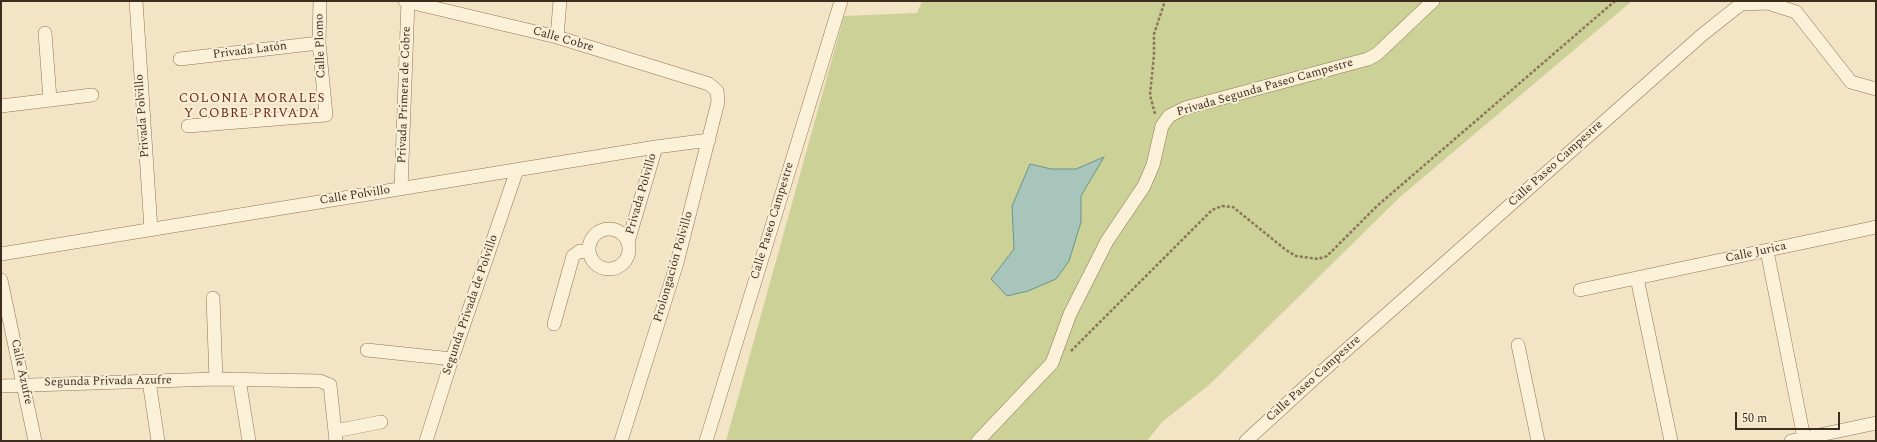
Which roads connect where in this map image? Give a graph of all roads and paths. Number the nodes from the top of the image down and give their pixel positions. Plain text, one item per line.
1 (136, 1) edge
2 (320, 1) edge
3 (405, 1) edge
4 (408, 1) edge
5 (560, 1) edge
6 (841, 1) edge
7 (1164, 1) edge
8 (1433, 1) edge
9 (1615, 1) edge
10 (45, 33) dead end
11 (558, 37) junction
12 (319, 43) junction
13 (180, 59) dead end
14 (1876, 89) edge
15 (717, 91) joint
16 (92, 95) dead end
17 (50, 99) junction
18 (1, 106) edge
19 (188, 126) dead end
20 (1162, 126) junction
21 (709, 140) junction
22 (656, 147) junction
23 (517, 170) junction
24 (401, 189) junction
25 (1876, 227) edge
26 (151, 230) junction
27 (628, 242) junction
28 (1767, 251) junction
29 (589, 252) junction
30 (1, 254) edge
31 (1637, 278) junction
32 (1, 280) edge
33 (1580, 290) dead end
34 (213, 298) dead end
35 (554, 324) dead end
36 (1518, 345) dead end
37 (366, 350) dead end
38 (452, 359) junction
39 (1052, 363) junction
40 (216, 379) junction
41 (239, 379) junction
42 (149, 382) junction
43 (24, 384) junction
44 (1, 386) edge
45 (381, 422) dead end
46 (1876, 423) edge
47 (336, 436) edge
48 (1804, 438) junction
49 (35, 441) edge
50 (158, 441) edge
51 (249, 441) edge
52 (426, 441) edge
53 (621, 441) edge
54 (706, 441) edge
55 (978, 441) edge
56 (1246, 441) edge
57 (1538, 441) edge
58 (1671, 441) edge
59 (1791, 441) edge

1 - 26 street, Privada Polvillo
2 - 12 street, Calle Plomo
3 - 4 street, Calle Cobre
4 - 11 street, Calle Cobre
4 - 24 street, Privada Primera de Cobre
5 - 11 street
6 - 54 street, Calle Paseo Campestre
7 - 20 path
8 - 20 street, Privada Segunda Paseo Campestre
9 - 39 path
10 - 17 street
11 - 15 street, Calle Cobre
12 - 13 street, Privada Latón
12 - 19 street, Calle Plomo
14 - 56 street, Calle Paseo Campestre
15 - 21 street, Prolongación Polvillo
16 - 17 street
17 - 18 street
20 - 39 street, Privada Segunda Paseo Campestre
21 - 22 street, Calle Polvillo
21 - 53 street, Prolongación Polvillo
22 - 23 street, Calle Polvillo
22 - 27 street, Privada Polvillo
23 - 24 street, Calle Polvillo
23 - 38 street, Segunda Privada de Polvillo
24 - 26 street, Calle Polvillo
25 - 28 street, Calle Jurica
26 - 30 street, Calle Polvillo
27 - 29 street
27 - 29 street
28 - 31 street, Calle Jurica
28 - 48 street
29 - 35 street
31 - 33 street, Calle Jurica
31 - 58 street
32 - 43 street, Calle Azufre
34 - 40 street
36 - 57 street
37 - 38 street
38 - 52 street, Segunda Privada de Polvillo
39 - 55 street, Privada Segunda Paseo Campestre
40 - 41 street, Segunda Privada Azufre
40 - 42 street, Segunda Privada Azufre
41 - 47 street, Segunda Privada Azufre
41 - 51 street
42 - 43 street, Segunda Privada Azufre
42 - 50 street
43 - 44 street, Segunda Privada Azufre
43 - 49 street, Calle Azufre
45 - 47 street
46 - 48 street
48 - 59 street

